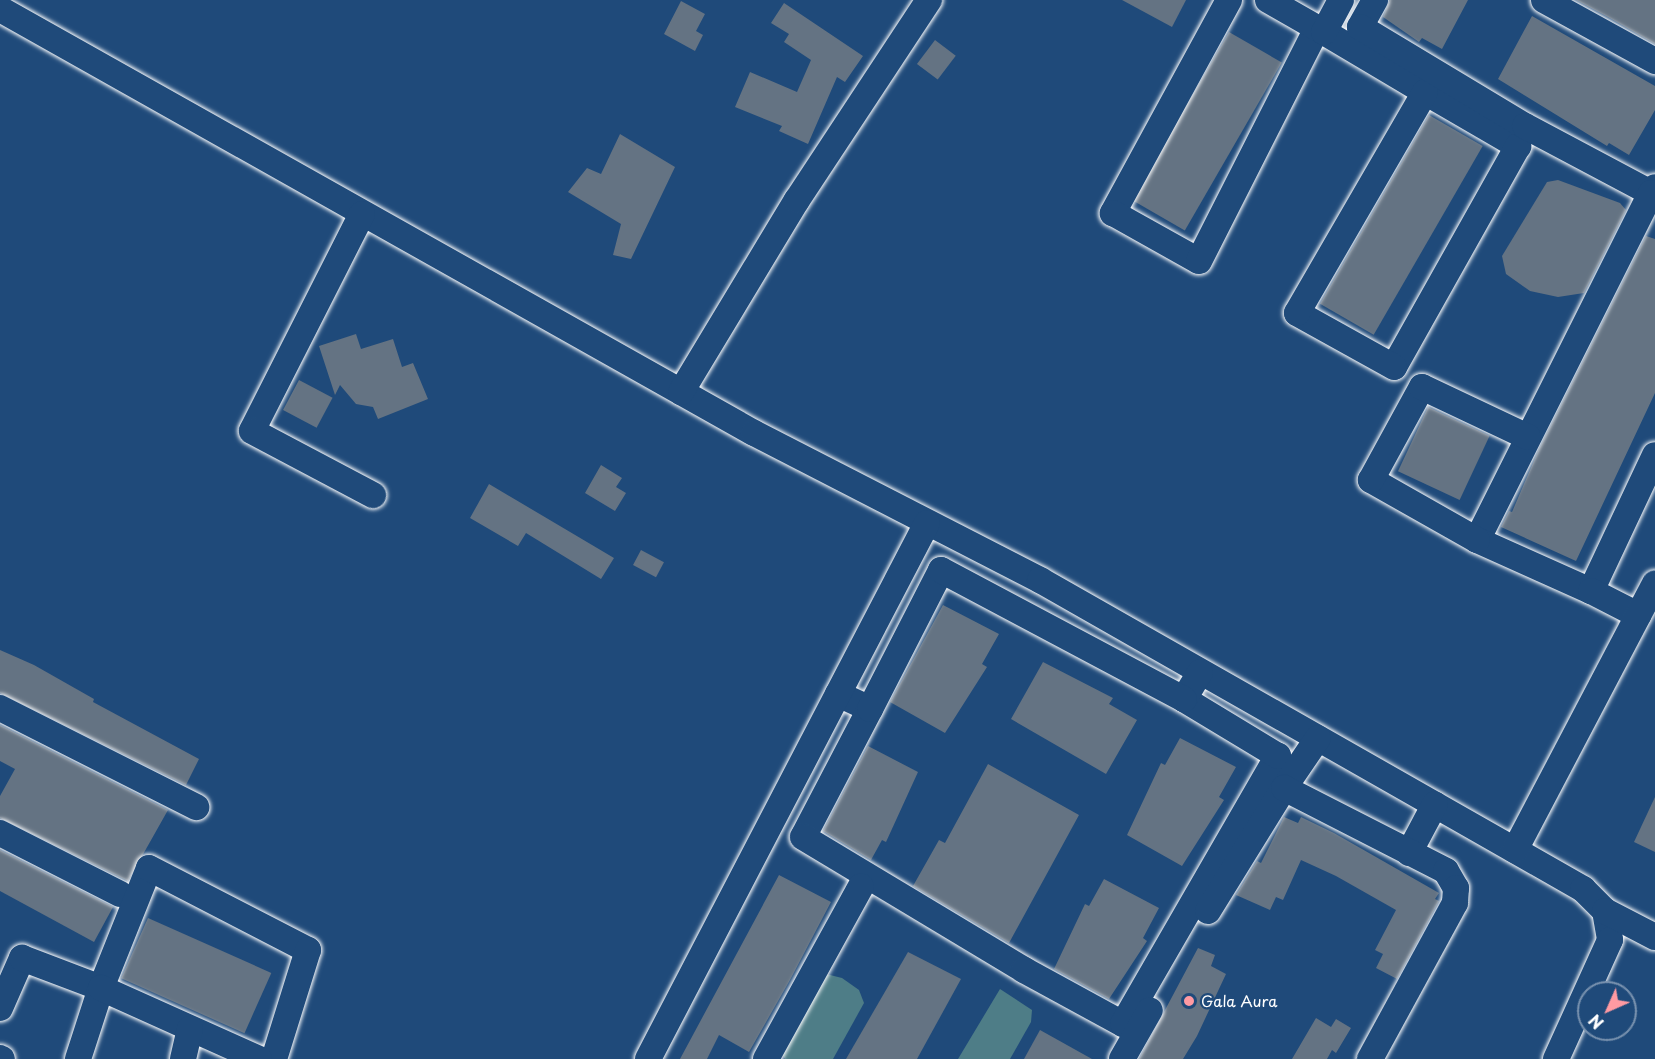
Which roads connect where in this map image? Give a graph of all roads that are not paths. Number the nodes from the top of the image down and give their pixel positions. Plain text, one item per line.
1 (929, 0) edge
2 (1229, 0) edge
3 (1268, 0) edge
4 (1341, 0) edge
5 (1375, 0) edge
6 (1544, 0) edge
7 (0, 9) edge
8 (1321, 30) junction
9 (1655, 61) edge
10 (1425, 92) junction
11 (1654, 192) edge
12 (362, 214) junction
13 (681, 392) junction
14 (1528, 437) junction
15 (1655, 455) edge
16 (373, 495) dead end
17 (927, 523) junction
18 (1477, 540) junction
19 (1655, 583) edge
20 (1591, 591) junction
21 (1638, 615) junction
22 (1200, 672) junction
23 (838, 694) junction
24 (1184, 699) junction
25 (0, 708) edge
26 (870, 709) junction
27 (1318, 738) junction
28 (1284, 788) junction
29 (1435, 804) junction
30 (196, 807) dead end
31 (0, 833) edge
32 (1515, 850) junction
33 (1409, 853) junction
34 (861, 886) dead end
35 (120, 894) dead end
36 (1605, 910) junction
37 (1655, 937) edge
38 (101, 988) junction
39 (0, 1008) edge
40 (190, 1029) junction
41 (78, 1059) edge
42 (183, 1059) edge
43 (259, 1059) edge
44 (274, 1059) edge
45 (648, 1059) edge
46 (765, 1059) edge
47 (1122, 1059) edge
48 (1370, 1059) edge
49 (1556, 1059) edge

1 - 13 street
2 - 8 street
3 - 8 street
4 - 8 street
5 - 11 street
6 - 9 street
7 - 12 street
8 - 10 street
10 - 10 street
11 - 14 street
12 - 13 street
12 - 16 street
13 - 17 street
14 - 18 street
14 - 18 street
15 - 20 street
17 - 22 street
17 - 23 street
18 - 20 street
19 - 21 street
20 - 21 street
21 - 32 street
22 - 24 street
22 - 27 street
23 - 26 street
23 - 45 street
24 - 26 street
24 - 26 street
25 - 30 street
27 - 28 street
27 - 29 street
28 - 33 street
28 - 47 street
29 - 32 street
29 - 33 street
31 - 35 street
32 - 36 street
33 - 48 street
34 - 46 street
36 - 37 street
36 - 49 street
38 - 39 street
38 - 40 street
38 - 41 street
38 - 44 street
40 - 42 street
40 - 43 street

